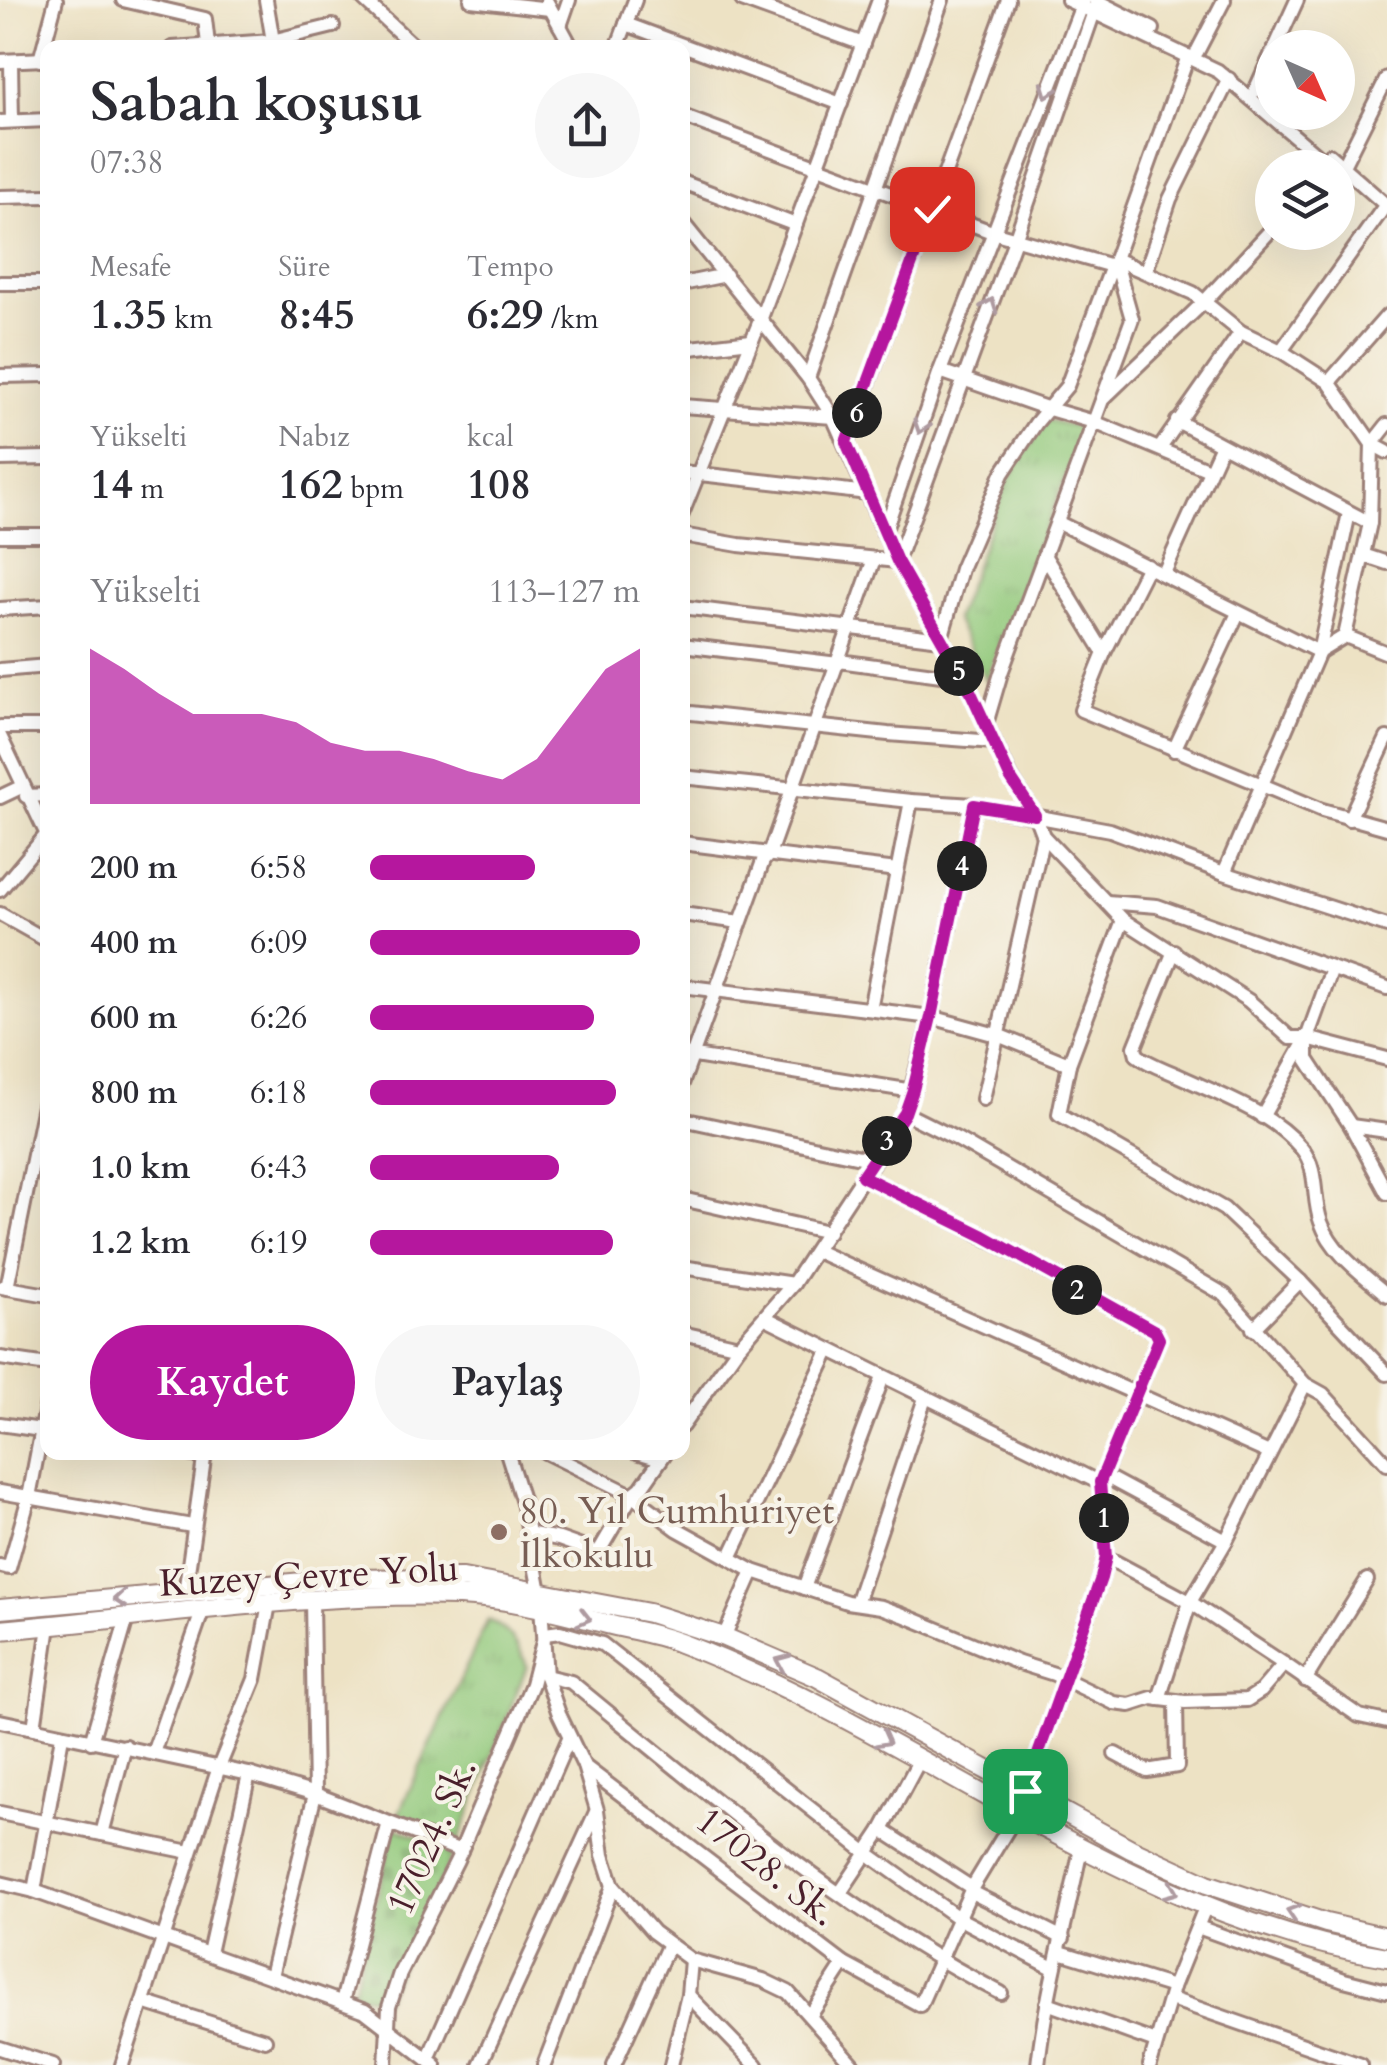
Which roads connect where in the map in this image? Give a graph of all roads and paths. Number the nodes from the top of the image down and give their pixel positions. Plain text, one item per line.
1 (56, 0) edge
2 (123, 0) edge
3 (266, 0) edge
4 (364, 0) edge
5 (471, 0) edge
6 (569, 0) edge
7 (635, 0) edge
8 (742, 0) edge
9 (879, 0) edge
10 (942, 0) edge
11 (1008, 0) edge
12 (1224, 0) edge
13 (1298, 0) edge
14 (1088, 3) edge
15 (548, 4) edge
16 (626, 24) junction
17 (333, 26) dead end
18 (560, 26) junction
19 (1284, 30) edge
20 (48, 40) edge
21 (208, 40) edge
22 (272, 40) edge
23 (286, 40) edge
24 (407, 40) edge
25 (568, 40) edge
26 (620, 40) edge
27 (669, 40) edge
28 (863, 44) junction
29 (690, 48) edge
30 (1192, 54) junction
31 (40, 59) edge
32 (5, 61) edge
33 (1387, 78) edge
34 (1229, 79) junction
35 (1255, 91) edge
36 (841, 104) junction
37 (690, 119) edge
38 (40, 120) edge
39 (6, 121) edge
40 (1297, 130) edge
41 (1313, 150) edge
42 (1317, 150) edge
43 (1345, 150) edge
44 (817, 168) junction
45 (690, 185) edge
46 (1355, 185) edge
47 (874, 187) junction
48 (40, 196) edge
49 (0, 197) edge
50 (932, 209) junction
51 (1385, 210) edge
52 (796, 225) junction
53 (690, 232) edge
54 (992, 232) junction
55 (1016, 237) junction
56 (1255, 248) edge
57 (1114, 263) junction
58 (1146, 271) junction
59 (726, 275) junction
60 (690, 282) edge
61 (40, 283) edge
62 (0, 284) edge
63 (1206, 301) junction
64 (1387, 316) edge
65 (761, 318) junction
66 (1241, 332) junction
67 (750, 341) junction
68 (690, 348) edge
69 (1281, 351) junction
70 (940, 370) junction
71 (40, 375) edge
72 (0, 376) edge
73 (808, 378) junction
74 (962, 378) junction
75 (1330, 382) junction
76 (1102, 400) junction
77 (690, 407) edge
78 (1049, 410) junction
79 (724, 411) junction
80 (833, 417) junction
81 (1177, 421) junction
82 (1094, 422) junction
83 (1387, 425) edge
84 (846, 442) junction
85 (1372, 444) junction
86 (1221, 446) junction
87 (1160, 448) junction
88 (1387, 452) edge
89 (40, 458) edge
90 (0, 459) edge
91 (1208, 470) junction
92 (690, 473) edge
93 (700, 474) junction
94 (868, 493) junction
95 (690, 496) edge
96 (1350, 513) junction
97 (1057, 522) junction
98 (1370, 523) junction
99 (884, 533) junction
100 (0, 535) edge
101 (40, 535) edge
102 (690, 536) edge
103 (1044, 555) junction
104 (1364, 555) junction
105 (874, 560) junction
106 (897, 561) junction
107 (1387, 563) edge
108 (1148, 566) junction
109 (1164, 573) junction
110 (40, 606) edge
111 (690, 608) edge
112 (0, 609) edge
113 (1238, 613) junction
114 (852, 626) junction
115 (1345, 636) junction
116 (941, 639) junction
117 (690, 646) edge
118 (1319, 652) junction
119 (1387, 652) edge
120 (1104, 653) junction
121 (838, 662) junction
122 (40, 667) edge
123 (0, 670) edge
124 (964, 678) junction
125 (690, 713) edge
126 (814, 724) junction
127 (986, 724) junction
128 (0, 727) edge
129 (40, 727) edge
130 (0, 736) edge
131 (1387, 738) edge
132 (994, 742) junction
133 (1174, 750) junction
134 (3, 753) edge
135 (690, 778) edge
136 (1263, 785) junction
137 (793, 788) junction
138 (24, 791) junction
139 (40, 794) edge
140 (0, 797) edge
141 (911, 802) junction
142 (974, 805) junction
143 (1035, 815) junction
144 (1349, 819) junction
145 (40, 822) edge
146 (1387, 828) edge
147 (1043, 836) junction
148 (40, 844) edge
149 (690, 845) edge
150 (769, 854) junction
151 (896, 870) junction
152 (1224, 873) junction
153 (0, 890) edge
154 (1107, 902) junction
155 (0, 914) edge
156 (690, 915) edge
157 (1123, 920) junction
158 (740, 922) junction
159 (1387, 926) edge
160 (40, 936) edge
161 (1174, 951) junction
162 (1332, 970) junction
163 (690, 987) edge
164 (1387, 988) edge
165 (717, 991) junction
166 (870, 1009) junction
167 (931, 1017) junction
168 (1000, 1036) junction
169 (1307, 1038) junction
170 (690, 1051) edge
171 (690, 1055) edge
172 (1387, 1058) edge
173 (1069, 1064) junction
174 (913, 1090) junction
175 (984, 1099) dead end
176 (905, 1113) junction
177 (1262, 1117) junction
178 (690, 1122) edge
179 (40, 1123) edge
180 (1351, 1126) junction
181 (1387, 1131) edge
182 (874, 1160) junction
183 (862, 1176) junction
184 (1387, 1193) edge
185 (690, 1202) edge
186 (828, 1232) junction
187 (816, 1252) junction
188 (690, 1268) edge
189 (1300, 1281) junction
190 (793, 1284) junction
191 (4, 1287) edge
192 (40, 1293) edge
193 (1387, 1295) edge
194 (766, 1318) junction
195 (1253, 1329) junction
196 (690, 1335) edge
197 (739, 1346) junction
198 (829, 1352) junction
199 (0, 1358) edge
200 (40, 1364) edge
201 (1387, 1374) edge
202 (883, 1377) junction
203 (1305, 1384) junction
204 (1137, 1393) junction
205 (925, 1398) junction
206 (690, 1402) edge
207 (0, 1424) edge
208 (40, 1429) edge
209 (40, 1451) edge
210 (1269, 1453) junction
211 (204, 1460) edge
212 (510, 1460) edge
213 (561, 1460) edge
214 (661, 1460) edge
215 (1387, 1464) edge
216 (1102, 1479) junction
217 (0, 1492) edge
218 (632, 1495) junction
219 (29, 1497) junction
220 (192, 1526) junction
221 (527, 1533) junction
222 (1226, 1540) junction
223 (1106, 1557) junction
224 (730, 1558) junction
225 (0, 1566) edge
226 (753, 1571) junction
227 (1367, 1580) dead end
228 (804, 1588) junction
229 (185, 1593) junction
230 (312, 1600) junction
231 (540, 1600) junction
232 (1190, 1602) junction
233 (269, 1604) junction
234 (856, 1604) junction
235 (203, 1609) junction
236 (0, 1610) edge
237 (127, 1618) junction
238 (49, 1626) junction
239 (0, 1630) edge
240 (544, 1634) junction
241 (724, 1637) junction
242 (1284, 1664) junction
243 (546, 1676) junction
244 (1065, 1679) junction
245 (1306, 1680) junction
246 (1159, 1699) junction
247 (1176, 1701) junction
248 (1387, 1722) edge
249 (0, 1723) edge
250 (34, 1728) junction
251 (62, 1736) junction
252 (569, 1738) junction
253 (91, 1742) junction
254 (124, 1746) junction
255 (153, 1754) junction
256 (1115, 1754) dead end
257 (920, 1760) junction
258 (219, 1766) junction
259 (584, 1766) junction
260 (250, 1774) junction
261 (1025, 1791) junction
262 (315, 1794) junction
263 (597, 1810) junction
264 (1018, 1812) junction
265 (0, 1813) edge
266 (45, 1822) junction
267 (395, 1826) junction
268 (882, 1830) junction
269 (102, 1834) junction
270 (1082, 1848) junction
271 (461, 1851) junction
272 (190, 1852) junction
273 (867, 1853) junction
274 (0, 1883) edge
275 (614, 1886) junction
276 (972, 1890) junction
277 (34, 1892) junction
278 (840, 1893) junction
279 (1206, 1904) junction
280 (958, 1918) junction
281 (1198, 1927) junction
282 (162, 1936) junction
283 (1387, 1938) edge
284 (1062, 1945) junction
285 (668, 1946) junction
286 (209, 1953) junction
287 (1387, 1957) edge
288 (691, 1960) junction
289 (938, 1961) junction
290 (844, 1964) junction
291 (1053, 1968) junction
292 (271, 1976) junction
293 (1387, 1991) edge
294 (1001, 1992) dead end
295 (1172, 1993) junction
296 (688, 1995) junction
297 (143, 2002) junction
298 (342, 2002) junction
299 (1047, 2003) junction
300 (810, 2016) junction
301 (389, 2030) junction
302 (264, 2040) dead end
303 (1156, 2042) junction
304 (0, 2048) edge
305 (432, 2062) edge
306 (53, 2065) edge
307 (122, 2065) edge
308 (386, 2065) edge
309 (480, 2065) edge
310 (544, 2065) edge
311 (614, 2065) edge
312 (671, 2065) edge
313 (756, 2065) edge
314 (853, 2065) edge
315 (1038, 2065) edge
316 (1150, 2065) edge
317 (1361, 2065) edge

1 - 20 street
2 - 21 street
3 - 22 street
4 - 24 street
5 - 15 street
6 - 18 street
7 - 16 street
8 - 28 street
9 - 28 street
10 - 47 street
11 - 50 street
12 - 30 street
13 - 19 street
14 - 30 street
14 -> 54 street
14 - 55 street
15 - 18 street
16 - 26 street
16 - 27 street
17 - 23 street
18 - 25 street
28 - 36 street
29 - 36 street
30 - 34 street
30 - 35 street
30 - 57 street
31 - 32 street
32 - 39 street
33 - 43 street
34 - 41 street
34 - 58 street
36 - 44 street
37 - 44 street
38 - 39 street
40 - 42 street
44 - 47 street
44 - 52 street
45 - 52 street
46 - 51 street
47 - 50 street
47 - 73 street
48 - 49 street
50 - 54 street
50 - 84 street
51 - 69 street
52 - 65 street
53 - 59 street
54 - 55 street
54 - 70 street
55 - 57 street
74 -> 55 street
56 - 63 street
57 - 58 street
57 - 76 street
57 - 78 street
58 - 63 street
59 - 60 street
59 - 65 street
61 - 62 street
63 - 66 street
63 - 76 street
64 - 75 street
65 - 67 street
65 - 73 street
66 - 69 street
66 - 81 street
67 - 68 street
67 - 79 street
69 - 75 street
70 - 74 street
70 -> 99 street
71 - 72 street
73 - 80 street
74 - 78 street
74 - 106 street
75 - 85 street
76 - 82 street
77 - 79 street
78 - 82 street
78 - 116 street
79 - 80 street
79 - 93 street
80 - 84 street
81 - 86 street
81 - 87 street
82 - 87 street
82 - 97 street
83 - 85 street
84 - 94 street
85 - 88 street
85 - 98 street
86 - 91 street
86 - 96 street
87 - 91 street
89 - 90 street
91 - 109 street
92 - 93 street
93 - 94 street
93 - 95 street
94 - 99 street
96 - 98 street
96 - 118 street
97 - 103 street
97 - 108 street
98 - 104 street
99 - 106 street
100 - 101 street
102 - 105 street
103 - 120 street
103 - 127 street
104 - 107 street
104 - 115 street
105 - 106 street
105 - 114 street
106 - 116 street
108 - 109 street
108 - 120 street
109 - 113 street
110 - 112 street
111 - 114 street
113 - 118 street
113 - 133 street
114 - 116 street
114 - 121 street
115 - 118 street
115 - 119 street
116 - 124 street
117 - 121 street
118 - 136 street
120 - 133 street
121 - 124 street
121 - 126 street
122 - 123 street
124 - 127 street
125 - 126 street
126 - 132 street
126 - 137 street
127 - 132 street
128 - 129 street
130 - 134 street
131 - 144 street
132 - 143 street
133 - 136 street
134 - 138 street
135 - 137 street
136 - 144 street
136 - 152 street
137 - 141 street
137 - 150 street
138 - 139 street
138 - 140 street
138 - 145 street
141 - 142 street
141 - 151 street
142 - 143 street
142 - 167 street
143 - 147 street
143 - 152 street
144 - 146 street
147 - 154 street
147 - 168 street
148 - 153 street
149 - 150 street
150 - 151 street
150 - 158 street
151 - 166 street
152 - 159 street
154 - 157 street
154 - 162 street
155 - 160 street
156 - 158 street
157 - 161 street
157 - 173 street
158 - 165 street
161 - 169 street
161 - 177 street
162 - 164 street
162 - 169 street
163 - 165 street
165 - 166 street
165 - 170 street
166 - 167 street
167 - 168 street
167 - 174 street
168 - 173 street
168 - 175 street
169 - 172 street
169 - 177 street
169 - 180 street
171 - 174 street
173 - 189 street
174 - 176 street
176 - 182 street
176 - 195 street
177 - 193 street
178 - 182 street
179 - 191 street
180 - 181 street
180 - 184 street
182 - 183 street
183 - 186 street
183 - 204 street
185 - 186 street
186 - 187 street
187 - 190 street
187 - 204 street
188 - 190 street
189 - 195 street
189 - 201 street
190 - 194 street
191 - 192 street
194 - 197 street
194 - 198 street
195 - 203 street
196 - 197 street
197 - 206 street
198 - 202 street
198 - 224 street
199 - 200 street
202 - 205 street
202 - 228 street
203 - 210 street
203 - 215 street
204 - 210 street
204 - 216 street
205 - 216 street
205 - 234 street
207 - 208 street
209 - 219 street
210 - 222 street
211 - 220 street
212 - 221 street
213 - 218 street
214 - 218 street
216 - 222 street
216 - 223 street
217 - 219 street
218 - 221 street
218 - 224 street
219 - 220 street
219 - 225 street
220 - 229 street
221 - 231 street
222 - 232 street
223 - 232 street
223 - 244 street
224 - 226 street
226 - 228 street
226 - 241 street
227 - 245 street
228 - 234 street
229 - 231 highway, Kuzey Çevre Yolu
229 -> 236 highway, Kuzey Çevre Yolu
230 - 231 highway, Kuzey Çevre Yolu
230 - 233 highway, Kuzey Çevre Yolu
230 - 262 street
231 - 240 street
231 - 241 highway, Kuzey Çevre Yolu
231 -> 257 highway, Kuzey Çevre Yolu
232 - 242 street
232 - 246 street
233 - 235 highway, Kuzey Çevre Yolu
233 - 258 street
234 - 244 street
235 - 237 highway, Kuzey Çevre Yolu
235 - 255 street
237 - 238 highway, Kuzey Çevre Yolu
237 - 253 street
238 - 239 highway, Kuzey Çevre Yolu
238 - 250 street
240 - 243 street
240 - 271 street, 17024. Sk.
240 - 273 street
261 -> 241 highway, Kuzey Çevre Yolu
242 - 245 street
242 - 247 street
243 - 252 street
243 - 278 street
244 - 246 street
244 - 261 street
245 - 248 street
246 - 247 street
247 - 256 street
249 - 250 street
250 - 251 street
251 - 253 street
251 - 266 street
252 - 259 street
252 - 305 street
253 - 254 street
254 - 255 street
254 - 269 street
255 - 258 street
257 - 264 highway, Kuzey Çevre Yolu
257 - 268 street
258 - 260 street
258 - 272 street
259 - 263 street
259 - 290 street, 17028. Sk.
260 - 262 street
260 - 286 street
283 -> 261 highway, Kuzey Çevre Yolu
262 - 267 street
262 - 292 street
263 - 275 street
263 - 309 street
264 - 270 highway, Kuzey Çevre Yolu
264 - 276 street
265 - 266 street
266 - 269 street
266 - 277 street
267 - 271 street
267 - 298 street
268 - 273 street
268 - 276 street
269 - 272 street
270 -> 279 highway, Kuzey Çevre Yolu
270 - 284 street
271 - 301 street, 17024. Sk.
272 - 282 street
273 - 278 street
273 - 280 street
274 - 277 street
275 - 285 street
275 - 310 street
276 - 280 street
276 - 284 street
277 - 282 street
278 - 289 street
279 - 281 street
279 - 287 highway, Kuzey Çevre Yolu
280 - 289 street
280 - 291 street
281 - 293 street
281 - 295 street
282 - 286 street
282 - 297 street
284 - 291 street
284 - 295 street
285 - 288 street
285 - 311 street
286 - 292 street
288 - 296 street
288 - 300 street
289 - 290 street, 17028. Sk.
289 - 294 street
290 - 300 street
291 - 299 street
292 - 298 street
295 - 303 street
295 - 317 street
296 - 312 street
296 - 313 street
297 - 302 street
297 - 307 street
298 - 301 street
299 - 303 street
299 - 315 street
300 - 314 street
301 - 305 street
301 - 308 street, 17024. Sk.
303 - 316 street
304 - 306 street

